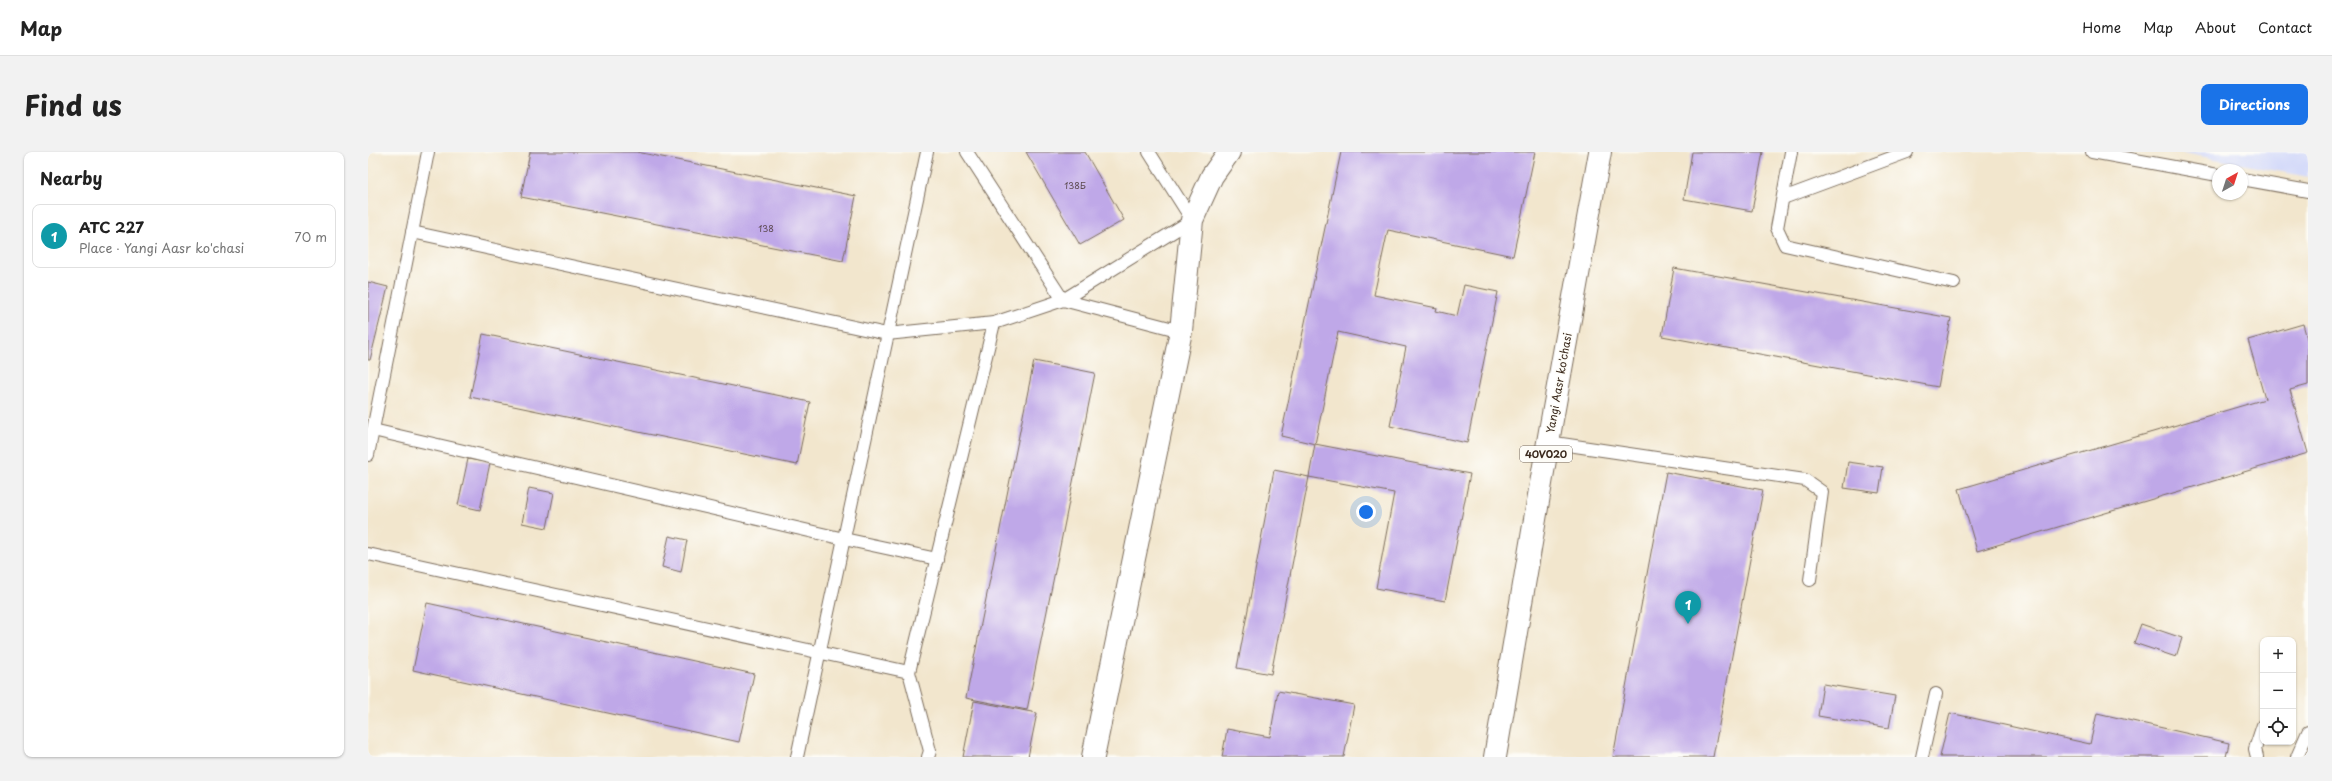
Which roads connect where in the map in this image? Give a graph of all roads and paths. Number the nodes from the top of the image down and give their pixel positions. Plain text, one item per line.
1 (428, 152) edge
2 (927, 152) edge
3 (967, 152) edge
4 (1149, 152) edge
5 (1229, 152) edge
6 (1600, 152) edge
7 (1791, 152) edge
8 (1907, 152) edge
9 (2092, 152) edge
10 (2212, 174) edge
11 (2248, 180) edge
12 (2308, 191) edge
13 (1783, 198) junction
14 (1192, 220) junction
15 (412, 232) junction
16 (1954, 283) dead end
17 (1063, 300) junction
18 (994, 323) junction
19 (1181, 331) junction
20 (887, 334) junction
21 (373, 430) junction
22 (1548, 442) junction
23 (368, 455) edge
24 (844, 540) junction
25 (368, 554) edge
26 (937, 559) junction
27 (1810, 580) dead end
28 (820, 651) junction
29 (909, 672) junction
30 (1936, 694) dead end
31 (2308, 732) edge
32 (2260, 734) edge
33 (797, 757) edge
34 (928, 757) edge
35 (1093, 757) edge
36 (1495, 757) edge
37 (1922, 757) edge
38 (2257, 757) edge
39 (2297, 757) edge

1 - 15 lane
2 - 20 lane
3 - 17 lane
4 - 14 lane
5 - 14 street
6 - 22 street, Yangi Aasr ko'chasi / 40V020
7 - 13 lane
8 - 13 lane
9 - 10 lane
11 - 12 lane
13 - 16 lane
14 - 17 lane
14 - 19 street
15 - 20 lane
15 - 21 lane
17 - 18 lane
17 - 19 lane
18 - 20 lane
18 - 26 lane
19 - 35 street
20 - 24 lane
21 - 23 lane
21 - 24 lane
22 - 27 lane
22 - 36 street, Yangi Aasr ko'chasi / 40V020
24 - 26 lane
24 - 28 lane
25 - 28 lane
26 - 29 lane
28 - 29 lane
28 - 33 lane
29 - 34 lane
30 - 37 lane
31 - 39 lane
32 - 38 lane

